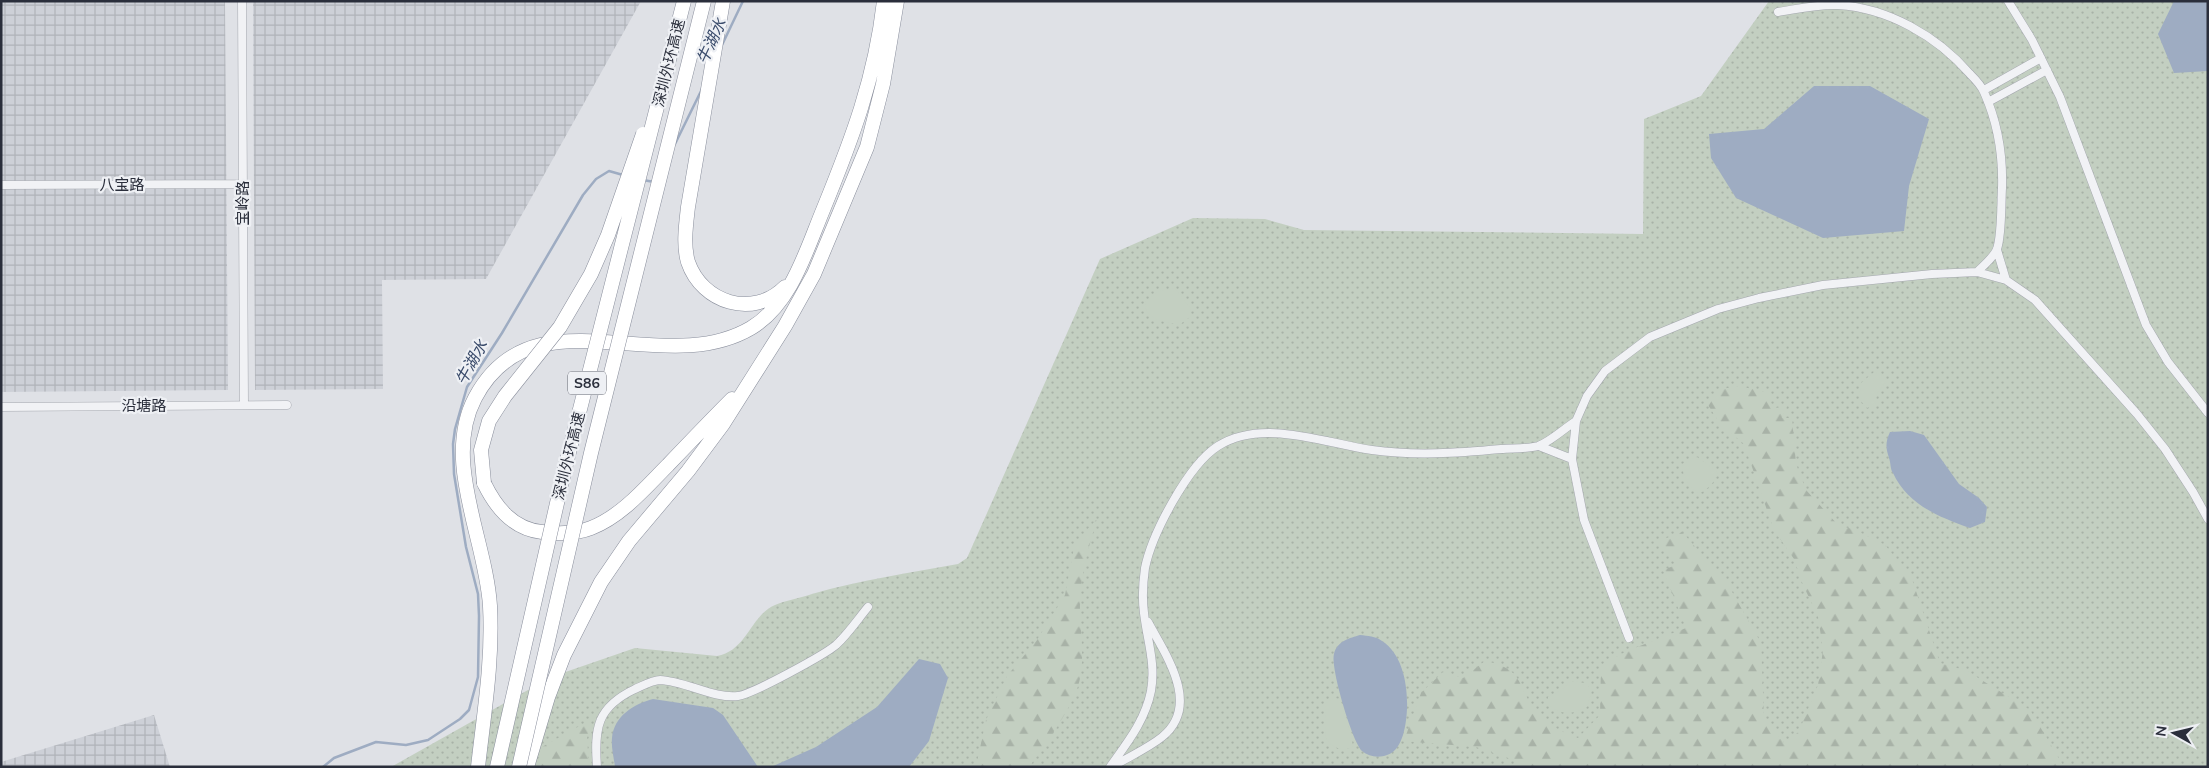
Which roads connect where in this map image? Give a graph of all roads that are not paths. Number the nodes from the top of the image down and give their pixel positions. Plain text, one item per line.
1 (242, 1) edge
2 (684, 1) edge
3 (704, 1) edge
4 (722, 1) edge
5 (884, 1) edge
6 (897, 1) edge
7 (2008, 1) edge
8 (1778, 12) dead end
9 (674, 41) junction
10 (2041, 58) junction
11 (2047, 70) junction
12 (1984, 90) junction
13 (1988, 102) junction
14 (243, 184) junction
15 (1, 186) edge
16 (1997, 250) junction
17 (1977, 272) junction
18 (792, 280) junction
19 (2006, 280) junction
20 (751, 378) junction
21 (244, 405) junction
22 (287, 405) dead end
23 (1, 406) edge
24 (2208, 413) edge
25 (1576, 421) junction
26 (1539, 446) junction
27 (1572, 459) junction
28 (2208, 519) edge
29 (868, 607) dead end
30 (1144, 613) junction
31 (1629, 638) dead end
32 (478, 767) edge
33 (497, 767) edge
34 (519, 767) edge
35 (527, 767) edge
36 (597, 767) edge
37 (1111, 767) edge

1 - 14 street, 宝岭路
2 - 9 highway, 深圳外环高速 / S86, bridge
3 - 34 highway, 深圳外环高速 / S86, bridge
4 - 18 highway
5 - 18 highway
6 - 20 highway
7 - 10 street
8 - 12 street
9 - 20 highway, bridge
9 - 33 highway, 深圳外环高速 / S86, bridge
10 - 11 street
10 - 12 street
11 - 13 street
11 - 24 street
12 - 13 street
13 - 16 street
14 - 15 street, 八宝路
14 - 21 street, 宝岭路
16 - 17 street
16 - 19 street
17 - 19 street
17 - 25 street
18 - 32 highway
19 - 28 street
20 - 35 highway
21 - 22 street, 沿塘路
21 - 23 street, 沿塘路
25 - 26 street
25 - 27 street
26 - 27 street
26 - 30 street
27 - 31 street
29 - 36 street
30 - 37 street
30 - 37 street

